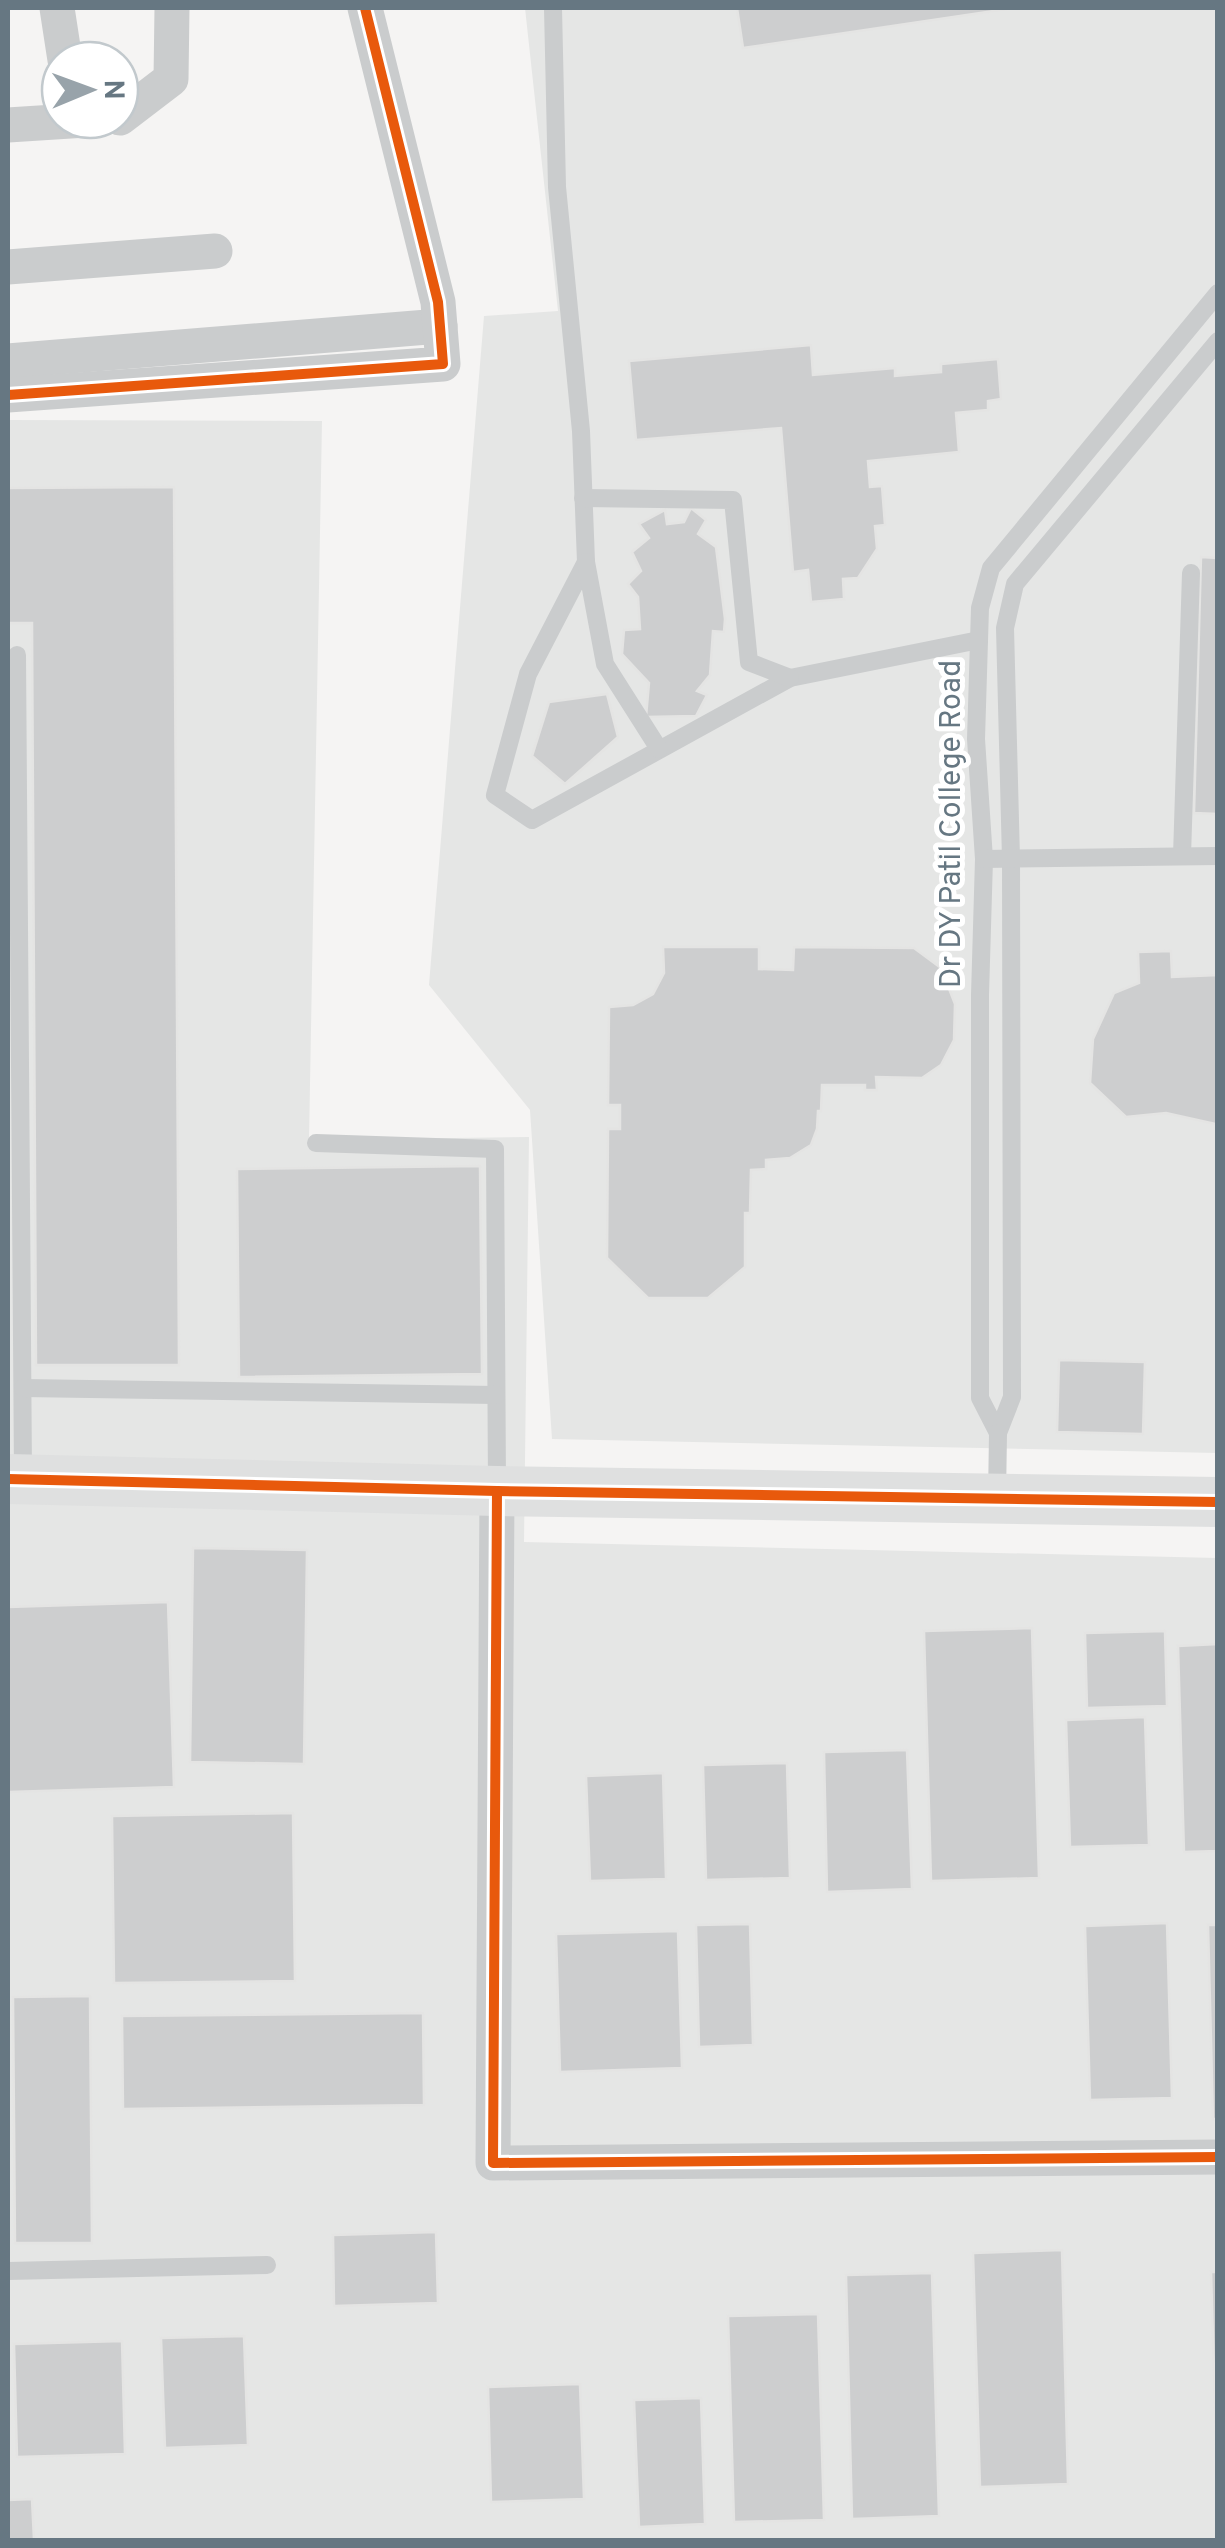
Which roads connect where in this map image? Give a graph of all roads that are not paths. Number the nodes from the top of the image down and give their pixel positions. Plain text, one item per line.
1 (57, 8) edge
2 (172, 8) edge
3 (365, 8) edge
4 (552, 8) edge
5 (61, 40) edge
6 (140, 103) edge
7 (40, 123) edge
8 (8, 125) edge
9 (215, 251) dead end
10 (8, 266) edge
11 (1218, 293) edge
12 (440, 326) junction
13 (1218, 340) edge
14 (8, 361) edge
15 (8, 395) edge
16 (583, 498) junction
17 (586, 562) junction
18 (1192, 572) dead end
19 (979, 649) junction
20 (17, 654) dead end
21 (790, 678) junction
22 (659, 749) junction
23 (1182, 856) junction
24 (1218, 856) edge
25 (984, 859) junction
26 (1011, 859) junction
27 (316, 1142) dead end
28 (23, 1388) junction
29 (496, 1394) junction
30 (998, 1433) junction
31 (15, 1480) edge
32 (496, 1492) junction
33 (998, 1498) junction
34 (1218, 1502) edge
35 (1218, 2158) edge
36 (267, 2265) dead end
37 (8, 2271) edge

1 - 5 street
2 - 6 street
3 - 12 street
4 - 16 lane
7 - 8 street
9 - 10 street
11 - 19 lane, Dr DY Patil College Road
12 - 14 street
12 - 15 street
13 - 26 lane, Dr DY Patil College Road
16 - 17 lane
16 - 21 lane
17 - 22 lane
17 - 22 lane
18 - 23 lane
19 - 21 lane
19 - 25 lane, Dr DY Patil College Road
20 - 28 lane
21 - 22 lane
23 - 24 lane
23 - 26 lane
25 - 26 lane
25 - 30 lane, Dr DY Patil College Road
26 - 30 lane, Dr DY Patil College Road
27 - 29 lane
28 - 29 lane
28 - 31 lane
29 - 32 lane
30 - 33 lane, Dr DY Patil College Road
31 - 32 street
32 - 33 street
32 - 35 street
33 - 34 street
36 - 37 lane

